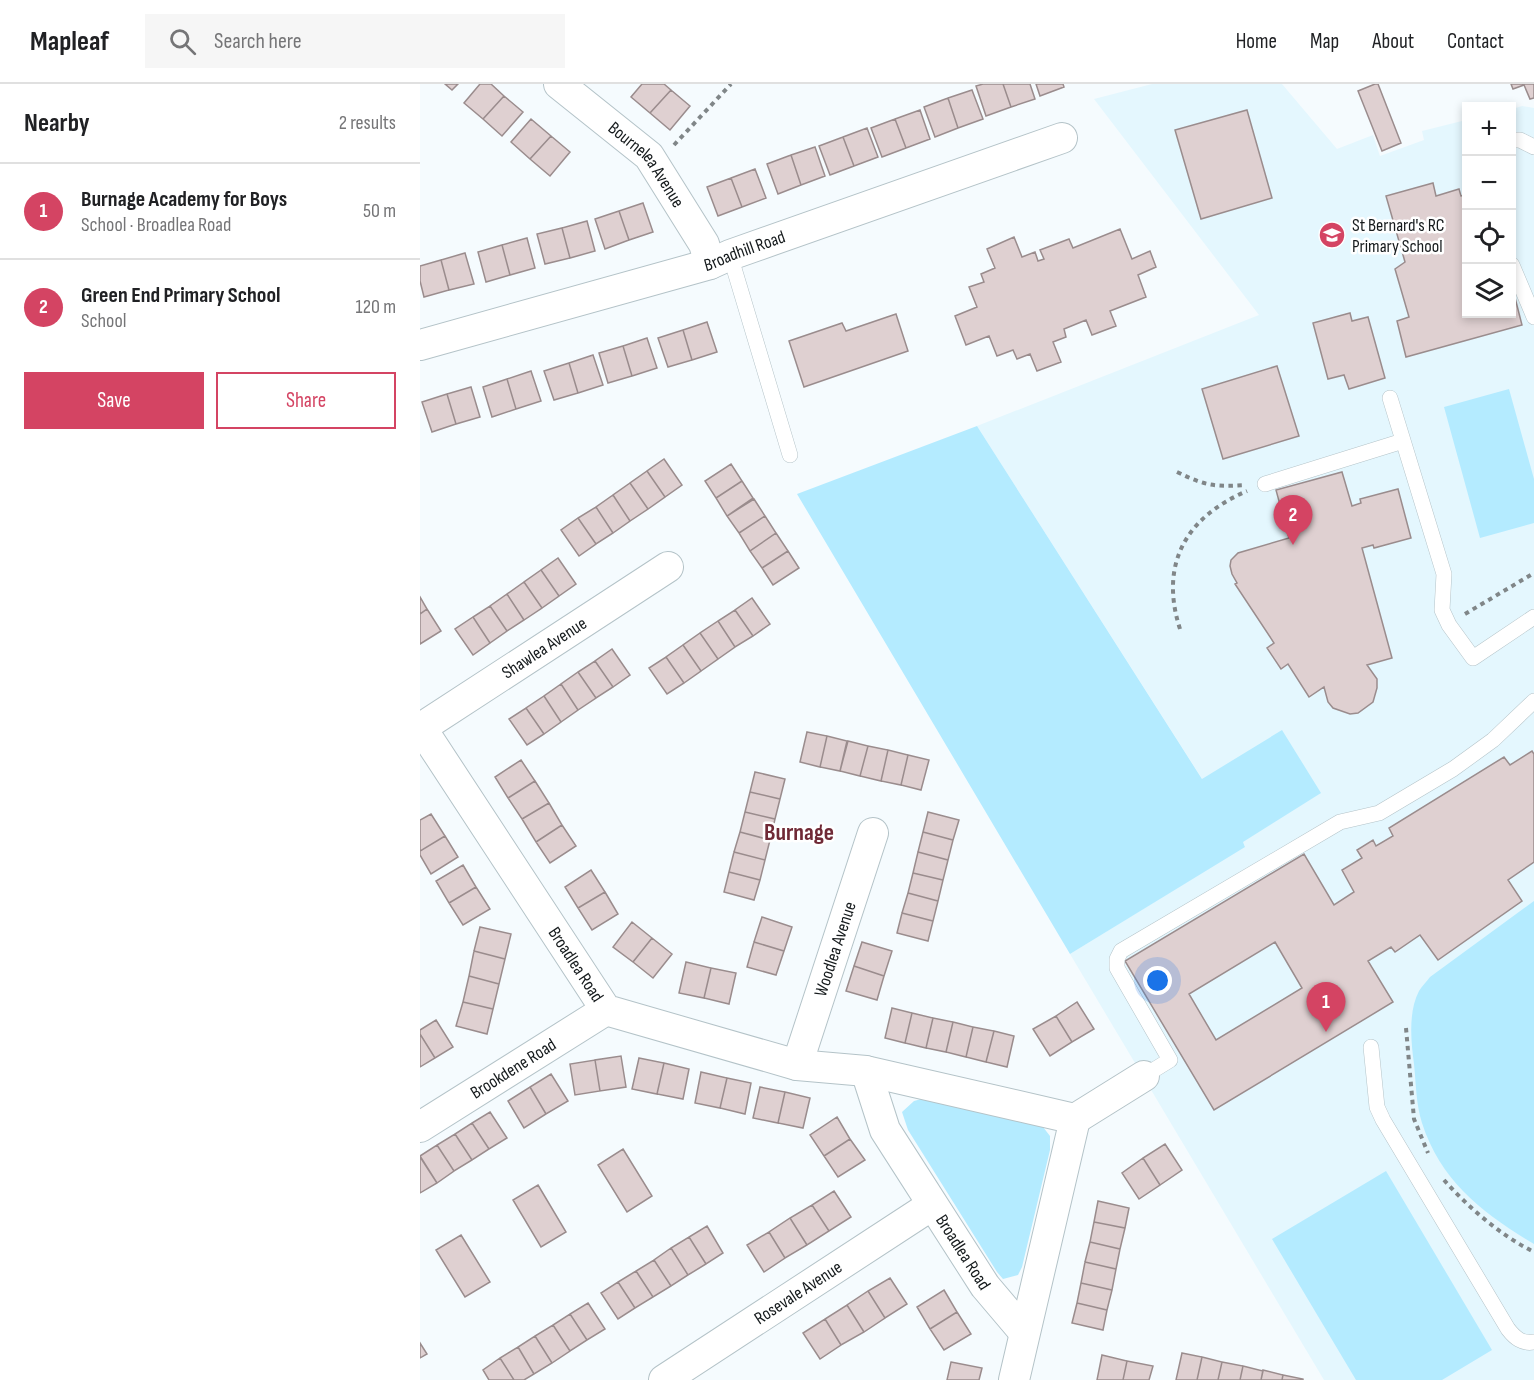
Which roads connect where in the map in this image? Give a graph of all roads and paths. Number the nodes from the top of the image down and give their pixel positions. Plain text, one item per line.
1 (559, 84) edge
2 (731, 84) edge
3 (1062, 138) dead end
4 (1516, 140) edge
5 (1534, 147) edge
6 (655, 165) junction
7 (720, 260) junction
8 (1516, 274) edge
9 (1534, 317) edge
10 (420, 345) edge
11 (1390, 398) dead end
12 (1403, 441) junction
13 (790, 455) dead end
14 (1177, 472) dead end
15 (1264, 484) junction
16 (668, 567) dead end
17 (1534, 573) edge
18 (1534, 617) edge
19 (1449, 625) junction
20 (1180, 629) dead end
21 (1532, 708) edge
22 (421, 727) edge
23 (873, 833) dead end
24 (606, 1010) junction
25 (1406, 1028) dead end
26 (1371, 1047) dead end
27 (797, 1065) junction
28 (866, 1071) junction
29 (1143, 1076) joint
30 (1075, 1119) junction
31 (420, 1127) edge
32 (1430, 1158) dead end
33 (1440, 1173) dead end
34 (932, 1205) junction
35 (1534, 1252) edge
36 (1024, 1332) junction
37 (1534, 1342) edge
38 (664, 1380) edge
39 (1014, 1380) edge

1 - 6 street, Bournelea Avenue
2 - 6 path
3 - 7 street, Broadhill Road
4 - 5 lane
6 - 7 street, Bournelea Avenue
7 - 10 street, Broadhill Road
7 - 13 lane
8 - 9 lane
11 - 12 lane
12 - 15 lane
12 - 19 lane
14 - 15 path
15 - 20 path
16 - 22 street, Shawlea Avenue
17 - 19 path
18 - 19 lane
21 - 29 lane
22 - 24 street, Broadlea Road
23 - 27 street, Woodlea Avenue
24 - 27 street, Broadlea Road
24 - 31 street, Brookdene Road
25 - 32 path
26 - 37 lane
27 - 28 street, Broadlea Road
28 - 30 street, Broadlea Road
28 - 34 street, Broadlea Road
29 - 30 street
30 - 36 street
33 - 35 path
34 - 36 street, Broadlea Road
34 - 38 street, Rosevale Avenue
36 - 39 street

